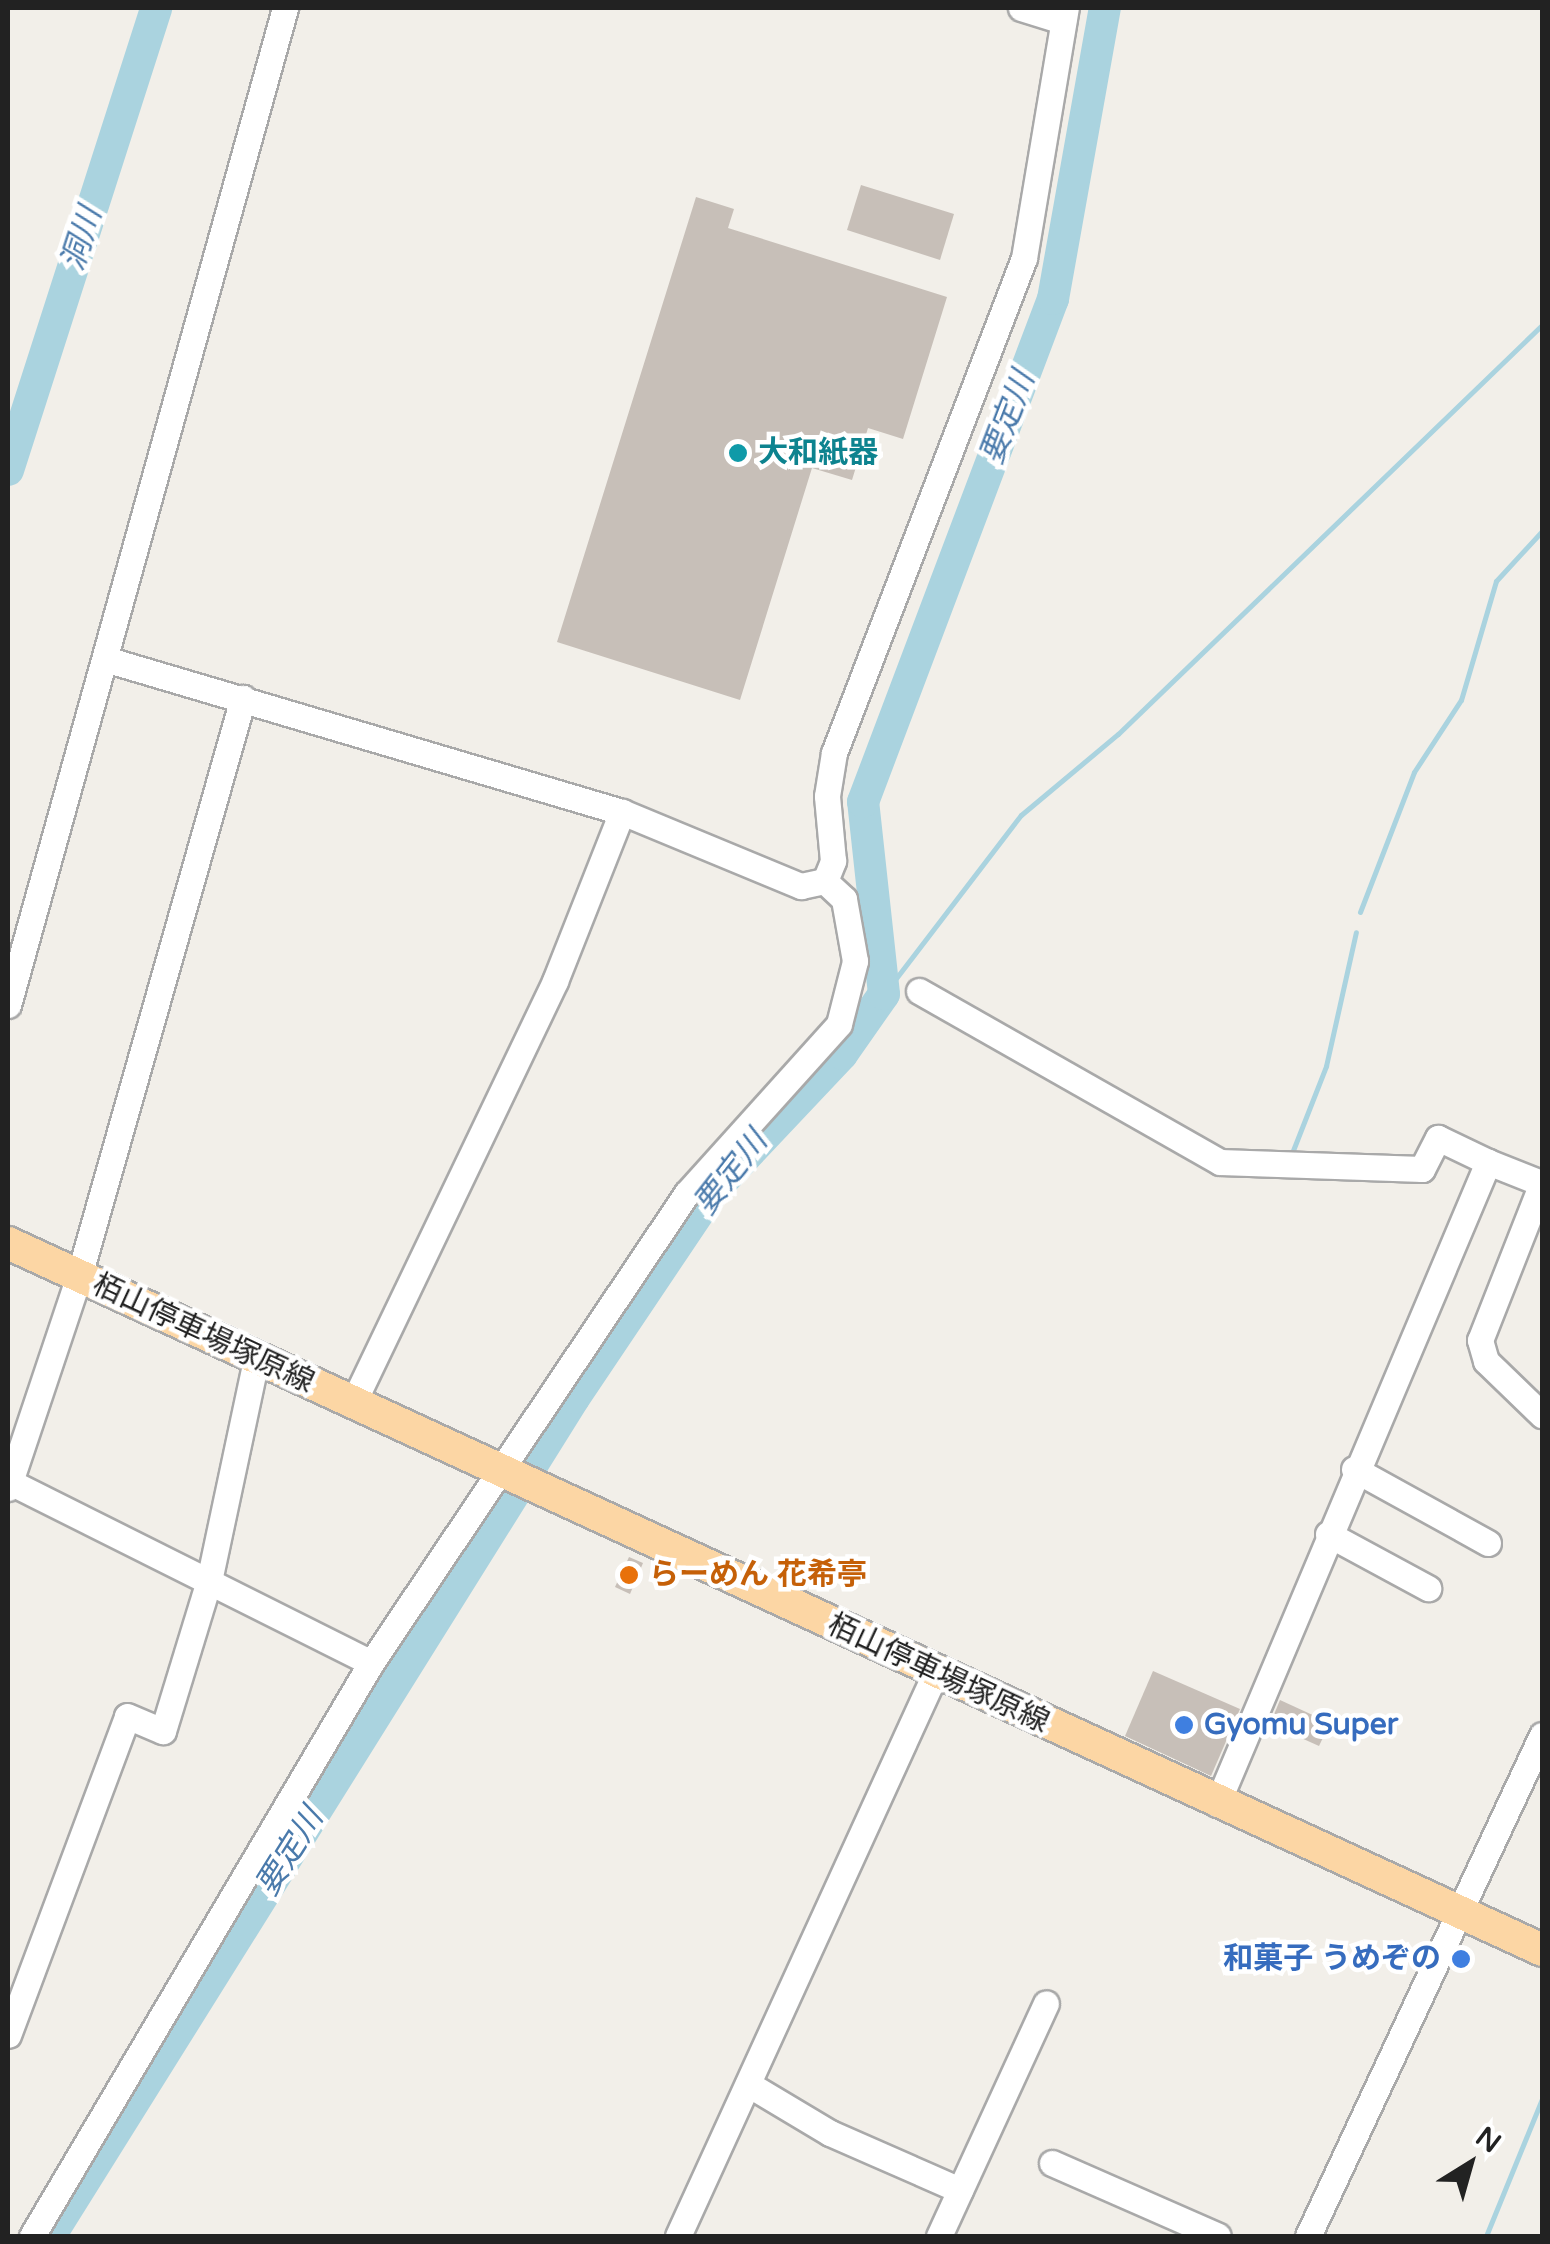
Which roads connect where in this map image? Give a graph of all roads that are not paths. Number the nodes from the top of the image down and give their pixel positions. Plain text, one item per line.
1 (285, 8) edge
2 (1021, 8) edge
3 (1065, 14) edge
4 (104, 660) junction
5 (243, 698) junction
6 (622, 812) junction
7 (825, 880) junction
8 (919, 991) dead end
9 (8, 1006) edge
10 (1488, 1162) junction
11 (1542, 1183) edge
12 (8, 1243) edge
13 (79, 1276) junction
14 (256, 1360) junction
15 (353, 1403) junction
16 (1542, 1415) edge
17 (1354, 1469) junction
18 (502, 1472) junction
19 (8, 1484) edge
20 (1328, 1534) junction
21 (1488, 1542) dead end
22 (209, 1581) junction
23 (1428, 1588) dead end
24 (371, 1663) junction
25 (935, 1674) junction
26 (1542, 1735) edge
27 (1217, 1804) junction
28 (1460, 1915) junction
29 (1542, 1950) edge
30 (1046, 2004) dead end
31 (8, 2036) edge
32 (748, 2084) junction
33 (1052, 2163) dead end
34 (960, 2190) junction
35 (8, 2232) edge
36 (20, 2236) edge
37 (32, 2236) edge
38 (678, 2236) edge
39 (939, 2236) edge
40 (1218, 2236) edge
41 (1308, 2236) edge

1 - 4 street
2 - 3 street
3 - 7 street
4 - 5 street
4 - 9 street
5 - 6 street
5 - 13 street
6 - 7 street
6 - 15 street
7 - 18 street
8 - 10 street
10 - 11 street
10 - 17 street
11 - 16 street
12 - 13 main road, 栢山停車場塚原線
13 - 14 main road, 栢山停車場塚原線
13 - 19 street
14 - 15 main road, 栢山停車場塚原線
14 - 22 street
15 - 18 main road, 栢山停車場塚原線
17 - 20 street
17 - 21 street
18 - 24 street
18 - 25 main road, 栢山停車場塚原線
19 - 22 street
20 - 23 street
20 - 27 street
22 - 24 street
22 - 31 street
24 - 37 street
25 - 27 main road, 栢山停車場塚原線
25 - 32 street
26 - 28 street
27 - 28 main road, 栢山停車場塚原線
28 - 29 main road, 栢山停車場塚原線
28 - 41 street
30 - 34 street
32 - 34 street
32 - 38 street
33 - 40 street
34 - 39 street
35 - 36 street

